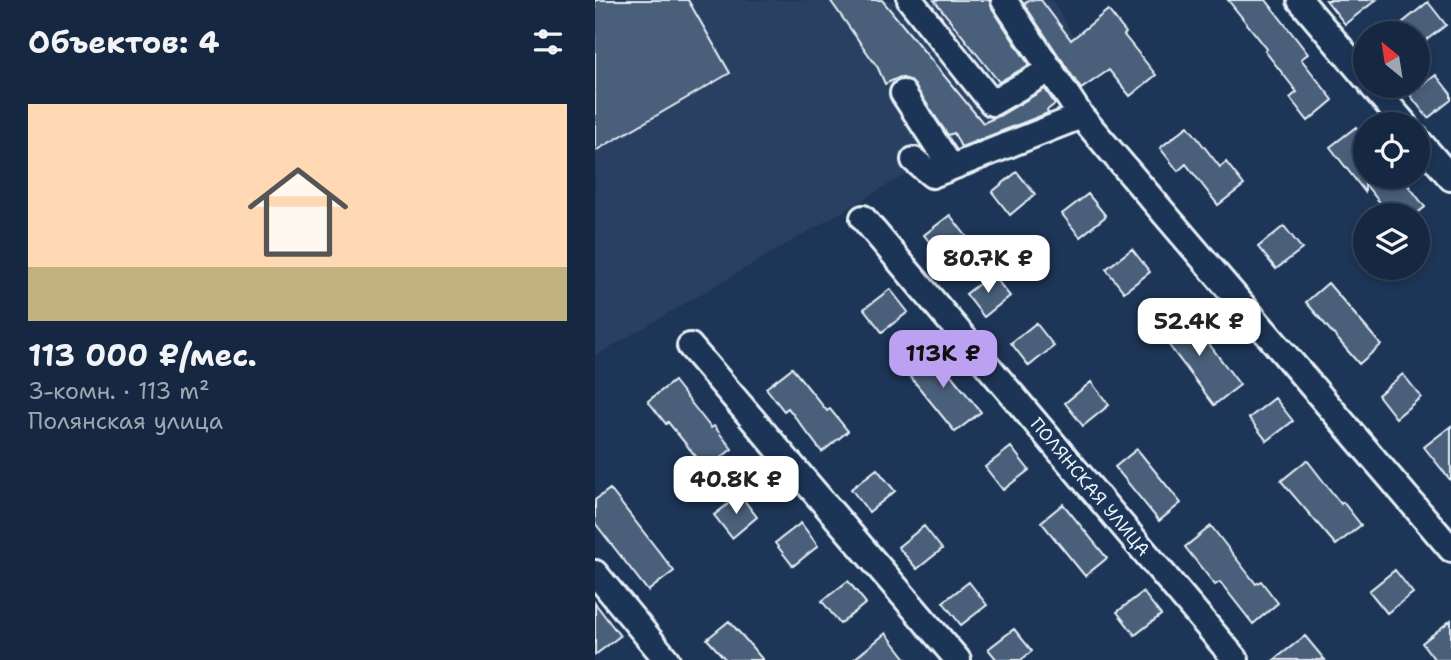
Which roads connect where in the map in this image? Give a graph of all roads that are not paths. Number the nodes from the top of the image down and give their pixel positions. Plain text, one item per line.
1 (910, 0) edge
2 (1003, 0) edge
3 (1300, 0) edge
4 (1353, 63) edge
5 (1051, 69) junction
6 (903, 93) dead end
7 (1382, 98) edge
8 (1395, 112) edge
9 (1081, 116) junction
10 (1430, 154) edge
11 (914, 160) dead end
12 (951, 167) junction
13 (1451, 178) edge
14 (863, 218) dead end
15 (690, 346) dead end
16 (1451, 549) edge
17 (595, 573) edge
18 (667, 660) edge
19 (958, 660) edge
20 (1236, 660) edge

1 - 5 street
2 - 5 street
3 - 4 street
5 - 9 street
6 - 12 street
7 - 8 street
9 - 12 street
9 - 16 street
10 - 13 street
11 - 12 street
14 - 20 street, ПОЛЯНСКАЯ УЛИЦА
15 - 19 street
17 - 18 street

